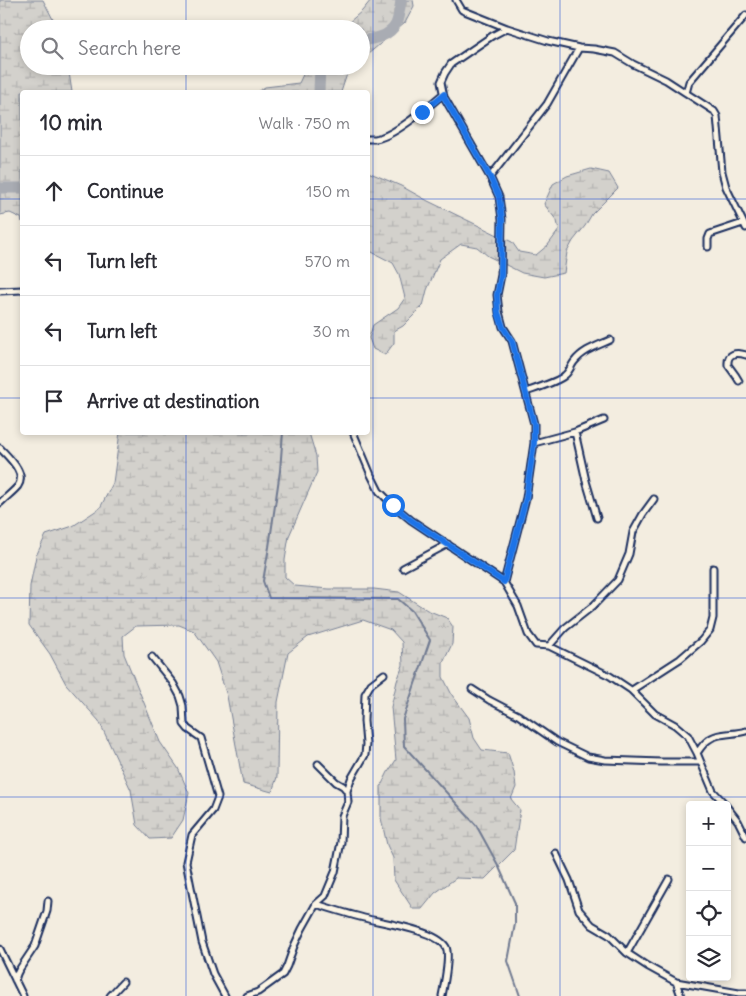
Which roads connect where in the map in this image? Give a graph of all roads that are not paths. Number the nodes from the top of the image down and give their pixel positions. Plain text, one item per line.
1 (456, 0) edge
2 (746, 15) edge
3 (508, 28) junction
4 (579, 48) junction
5 (686, 93) junction
6 (444, 94) junction
7 (370, 138) edge
8 (490, 177) junction
9 (745, 225) edge
10 (708, 247) dead end
11 (20, 290) edge
12 (0, 291) edge
13 (610, 340) dead end
14 (746, 354) edge
15 (738, 381) dead end
16 (526, 392) junction
17 (604, 420) dead end
18 (575, 432) junction
19 (354, 435) edge
20 (534, 443) junction
21 (0, 448) edge
22 (654, 499) dead end
23 (0, 503) edge
24 (597, 518) dead end
25 (448, 544) junction
26 (403, 568) dead end
27 (713, 568) dead end
28 (504, 582) junction
29 (548, 646) junction
30 (152, 657) dead end
31 (384, 674) dead end
32 (472, 689) dead end
33 (631, 690) junction
34 (746, 731) edge
35 (697, 753) junction
36 (700, 762) junction
37 (318, 764) dead end
38 (347, 791) junction
39 (723, 801) edge
40 (731, 811) edge
41 (746, 837) edge
42 (556, 853) dead end
43 (669, 879) dead end
44 (48, 902) dead end
45 (316, 904) junction
46 (0, 949) edge
47 (627, 953) junction
48 (15, 980) junction
49 (123, 982) dead end
50 (676, 982) junction
51 (746, 993) edge
52 (23, 996) edge
53 (110, 996) edge
54 (225, 996) edge
55 (247, 996) edge
56 (442, 996) edge
57 (681, 996) edge

1 - 3 street
2 - 5 street
3 - 4 street
3 - 6 street
4 - 5 street
4 - 8 street
5 - 9 street
6 - 7 street
6 - 8 street
8 - 16 street
9 - 10 street
11 - 12 street
13 - 16 street
14 - 15 street
16 - 20 street
17 - 18 street
18 - 20 street
18 - 24 street
19 - 25 street
20 - 28 street
21 - 23 street
22 - 29 street
25 - 26 street
25 - 28 street
27 - 33 street
28 - 29 street
29 - 33 street
30 - 54 street
31 - 38 street
32 - 36 street
33 - 35 street
34 - 35 street
35 - 36 street
36 - 39 street
37 - 38 street
38 - 45 street
40 - 41 street
42 - 47 street
43 - 47 street
44 - 48 street
45 - 55 street
45 - 56 street
46 - 48 street
47 - 50 street
48 - 52 street
49 - 53 street
50 - 51 street
50 - 57 street

